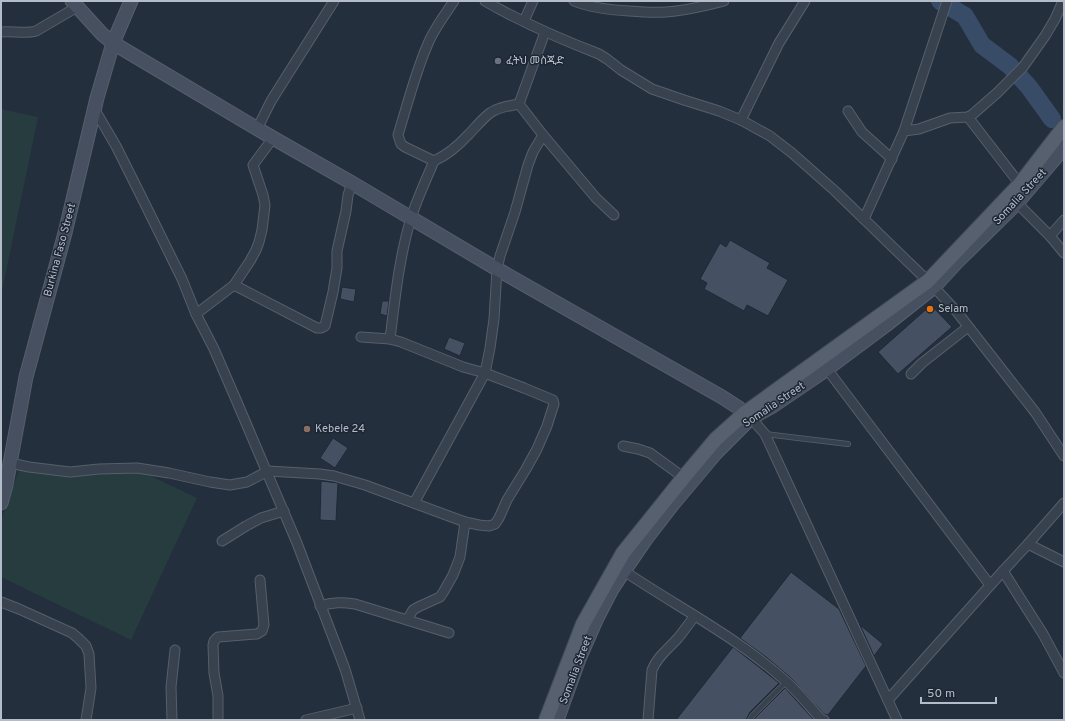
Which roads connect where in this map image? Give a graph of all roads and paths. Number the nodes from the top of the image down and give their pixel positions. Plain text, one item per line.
1 (131, 1) edge
2 (334, 1) edge
3 (454, 1) edge
4 (485, 1) edge
5 (533, 1) edge
6 (574, 1) edge
7 (724, 1) edge
8 (805, 1) edge
9 (1063, 1) edge
10 (75, 4) edge
11 (946, 4) edge
12 (524, 21) junction
13 (1, 32) edge
14 (545, 32) junction
15 (113, 43) junction
16 (519, 104) junction
17 (95, 110) junction
18 (848, 111) dead end
19 (968, 117) junction
20 (741, 120) junction
21 (1064, 128) edge
22 (257, 129) junction
23 (904, 131) junction
24 (543, 135) junction
25 (273, 138) junction
26 (1064, 148) edge
27 (892, 160) junction
28 (434, 161) junction
29 (352, 183) junction
30 (1023, 188) junction
31 (1016, 203) junction
32 (614, 215) dead end
33 (411, 218) junction
34 (864, 219) junction
35 (1064, 220) edge
36 (1050, 236) junction
37 (1064, 253) edge
38 (497, 268) junction
39 (931, 284) junction
40 (234, 285) junction
41 (196, 314) junction
42 (968, 327) junction
43 (361, 337) dead end
44 (390, 340) junction
45 (826, 369) junction
46 (485, 374) junction
47 (911, 374) dead end
48 (748, 416) junction
49 (765, 434) junction
50 (848, 444) dead end
51 (623, 446) dead end
52 (1064, 456) edge
53 (10, 463) junction
54 (268, 471) junction
55 (687, 480) junction
56 (1, 503) edge
57 (414, 503) junction
58 (1064, 503) edge
59 (284, 511) junction
60 (465, 522) junction
61 (222, 541) dead end
62 (1028, 544) junction
63 (1064, 562) edge
64 (624, 571) junction
65 (1003, 571) junction
66 (260, 580) dead end
67 (990, 585) junction
68 (1, 602) edge
69 (320, 606) junction
70 (695, 616) junction
71 (407, 620) junction
72 (449, 633) dead end
73 (175, 650) dead end
74 (1064, 673) edge
75 (786, 682) junction
76 (888, 700) junction
77 (357, 708) junction
78 (896, 719) edge
79 (86, 720) edge
80 (172, 720) edge
81 (218, 720) edge
82 (306, 720) edge
83 (360, 720) edge
84 (546, 720) edge
85 (557, 720) edge
86 (648, 720) edge
87 (750, 720) edge
88 (822, 720) edge

1 - 15 main road, Burkina Faso Street
2 - 22 street
3 - 28 street
4 - 12 street
5 - 12 street
6 - 7 street
8 - 20 street
9 - 19 street
10 - 13 street
10 - 15 main road
11 - 23 street
12 - 14 street
14 - 16 street
14 - 20 street
15 - 17 main road, Burkina Faso Street
15 - 22 main road
16 - 24 street
16 - 28 street
17 - 41 street
17 - 53 main road, Burkina Faso Street
18 - 27 street
19 - 23 street
19 - 30 street
20 - 34 street
21 - 30 main road
22 - 25 main road
23 - 27 street
24 - 32 street
24 - 38 street
25 - 29 main road
25 - 40 street
26 - 30 main road, Somalia Street
27 - 34 street
28 - 33 street
29 - 33 main road
29 - 40 street
30 - 31 main road, Somalia Street
30 - 39 main road
31 - 36 street
31 - 39 main road, Somalia Street
33 - 38 main road
33 - 44 street
34 - 39 street
35 - 36 street
36 - 37 street
38 - 46 street
38 - 48 main road
39 - 42 street
39 - 45 main road, Somalia Street
39 - 48 main road
40 - 41 street
41 - 54 street
42 - 47 street
42 - 52 street
43 - 44 street
44 - 46 street
45 - 48 main road, Somalia Street
45 - 67 street
46 - 57 street
46 - 60 street
48 - 49 street
48 - 55 main road
49 - 50 lane
49 - 76 street
51 - 55 street
53 - 54 street
53 - 56 main road, Burkina Faso Street
54 - 57 street
54 - 59 street
55 - 64 main road, Somalia Street
55 - 84 main road
57 - 60 street
58 - 62 street
59 - 61 street
59 - 69 street
60 - 71 street
62 - 63 street
62 - 65 street
64 - 70 street
64 - 85 main road, Somalia Street
65 - 67 street
65 - 74 street
66 - 81 street
67 - 76 street
68 - 79 street
69 - 71 street
69 - 77 street
70 - 75 street
70 - 86 street
71 - 72 street
73 - 80 street
75 - 87 lane
75 - 88 street
76 - 78 street
77 - 82 street
77 - 83 street

